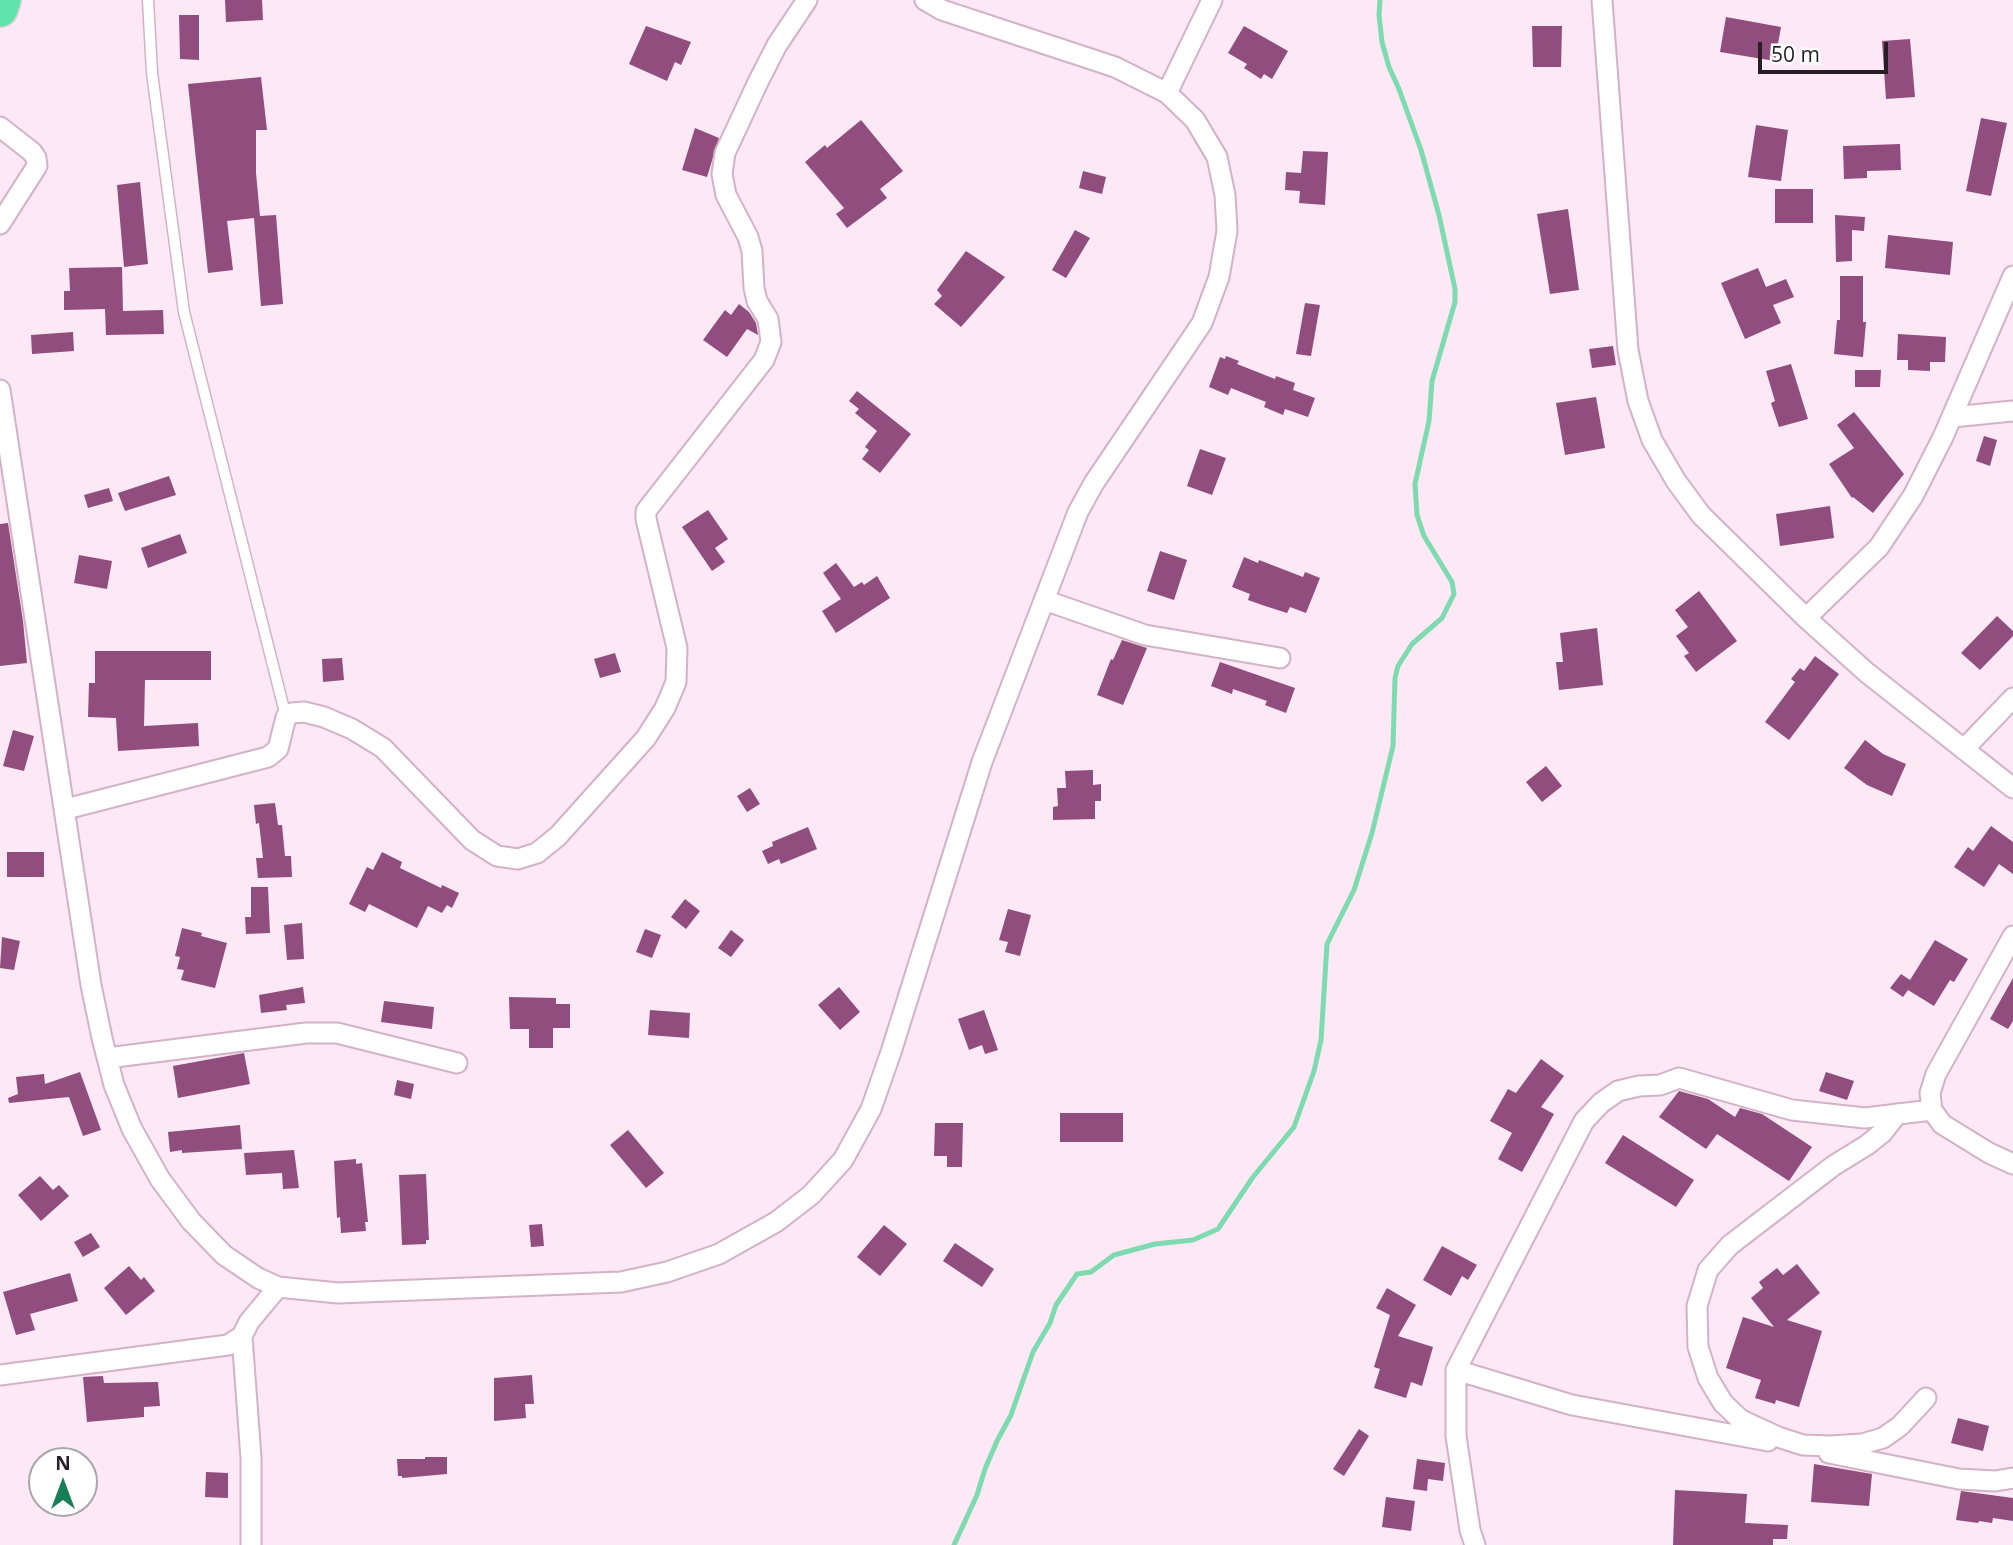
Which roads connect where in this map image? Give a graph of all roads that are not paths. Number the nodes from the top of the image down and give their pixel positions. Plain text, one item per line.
1 (3, 0) edge
2 (148, 0) edge
3 (807, 0) edge
4 (925, 0) edge
5 (1212, 0) edge
6 (1602, 0) edge
7 (0, 9) edge
8 (1167, 93) junction
9 (0, 127) edge
10 (0, 224) edge
11 (2013, 276) edge
12 (0, 390) edge
13 (2013, 411) edge
14 (1952, 417) junction
15 (1044, 600) junction
16 (1806, 618) junction
17 (1280, 658) dead end
18 (2013, 698) edge
19 (286, 718) junction
20 (1964, 749) junction
21 (2013, 788) edge
22 (66, 809) junction
23 (2013, 936) edge
24 (107, 1058) junction
25 (457, 1063) dead end
26 (1932, 1110) junction
27 (1897, 1114) junction
28 (2013, 1164) edge
29 (278, 1287) junction
30 (242, 1336) junction
31 (1456, 1370) junction
32 (0, 1375) edge
33 (1926, 1398) dead end
34 (2013, 1478) edge
35 (251, 1545) edge
36 (1475, 1545) edge

1 - 7 highway
2 - 19 lane
3 - 19 street
4 - 8 street
5 - 8 street
6 - 16 street
8 - 15 street
9 - 10 street
11 - 14 street
12 - 22 street
13 - 14 street
14 - 16 street
15 - 17 street
15 - 29 street
16 - 20 street
18 - 20 street
19 - 22 street
20 - 21 street
22 - 24 street
23 - 26 street
24 - 25 street
24 - 29 street
26 - 27 street
26 - 28 street
27 - 31 street
27 - 33 street
29 - 30 street
30 - 32 street
30 - 35 street
31 - 34 street
31 - 36 street

